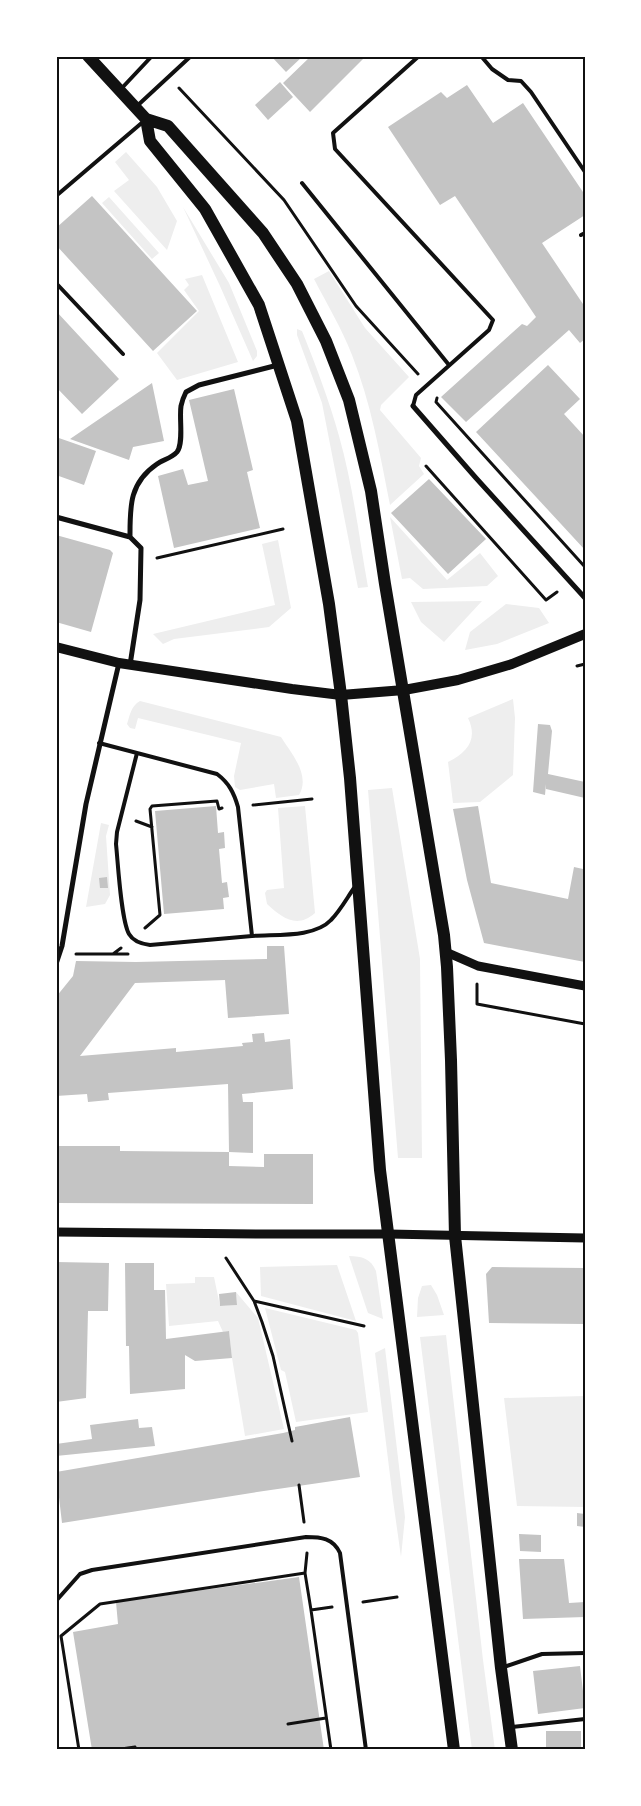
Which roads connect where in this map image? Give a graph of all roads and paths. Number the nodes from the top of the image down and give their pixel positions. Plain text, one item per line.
1 (88, 56) edge
2 (152, 56) edge
3 (191, 56) edge
4 (419, 56) edge
5 (481, 56) edge
6 (177, 86) dead end
7 (119, 90) junction
8 (136, 108) junction
9 (146, 119) junction
10 (585, 172) edge
11 (302, 183) dead end
12 (56, 196) edge
13 (56, 283) edge
14 (123, 354) dead end
15 (279, 365) junction
16 (449, 365) junction
17 (427, 384) junction
18 (413, 406) joint
19 (426, 466) dead end
20 (56, 517) edge
21 (283, 529) dead end
22 (130, 537) junction
23 (141, 562) junction
24 (585, 567) edge
25 (585, 598) edge
26 (546, 600) dead end
27 (585, 634) edge
28 (56, 647) edge
29 (119, 663) junction
30 (585, 664) edge
31 (130, 665) junction
32 (577, 666) dead end
33 (404, 690) junction
34 (340, 694) junction
35 (99, 743) junction
36 (137, 753) junction
37 (312, 799) dead end
38 (238, 807) junction
39 (358, 882) junction
40 (252, 936) junction
41 (132, 938) junction
42 (446, 952) junction
43 (112, 954) dead end
44 (56, 964) edge
45 (478, 966) junction
46 (585, 986) edge
47 (585, 1024) edge
48 (56, 1232) edge
49 (389, 1234) junction
50 (455, 1236) junction
51 (585, 1238) edge
52 (226, 1258) dead end
53 (254, 1301) junction
54 (364, 1326) dead end
55 (292, 1440) dead end
56 (305, 1573) dead end
57 (56, 1601) edge
58 (311, 1610) dead end
59 (585, 1653) edge
60 (501, 1668) junction
61 (326, 1718) junction
62 (585, 1719) edge
63 (288, 1724) dead end
64 (510, 1728) junction
65 (135, 1747) dead end
66 (79, 1750) edge
67 (114, 1750) edge
68 (331, 1750) edge
69 (366, 1750) edge
70 (454, 1750) edge
71 (512, 1750) edge

1 - 7 main road
2 - 7 lane
3 - 8 lane
4 - 16 lane
5 - 10 lane
6 - 17 path
7 - 8 main road
8 - 9 main road
9 - 12 lane
9 - 15 main road
9 - 33 main road
11 - 16 lane
13 - 14 lane
15 - 22 street
15 - 34 main road
16 - 17 lane
17 - 18 lane
17 - 24 path
18 - 25 street
19 - 26 path
20 - 22 street
21 - 23 path
22 - 23 street
23 - 31 street
27 - 33 main road
28 - 29 main road
29 - 31 main road
29 - 35 street
30 - 32 path
31 - 34 main road
33 - 34 main road
33 - 42 main road
34 - 39 main road
35 - 36 lane
35 - 44 street
36 - 38 lane
36 - 41 lane
37 - 38 path
38 - 40 lane
38 - 41 path
39 - 40 lane
39 - 49 main road
40 - 41 lane
41 - 43 path
42 - 45 street
42 - 50 main road
45 - 46 street
45 - 47 path
48 - 49 street
49 - 50 street
49 - 70 main road
50 - 51 street
50 - 60 main road
52 - 53 path
53 - 54 path
53 - 55 path
56 - 66 path
57 - 69 lane
58 - 61 path
59 - 60 lane
60 - 64 main road
61 - 63 path
61 - 68 path
62 - 64 lane
64 - 71 main road
65 - 67 path

